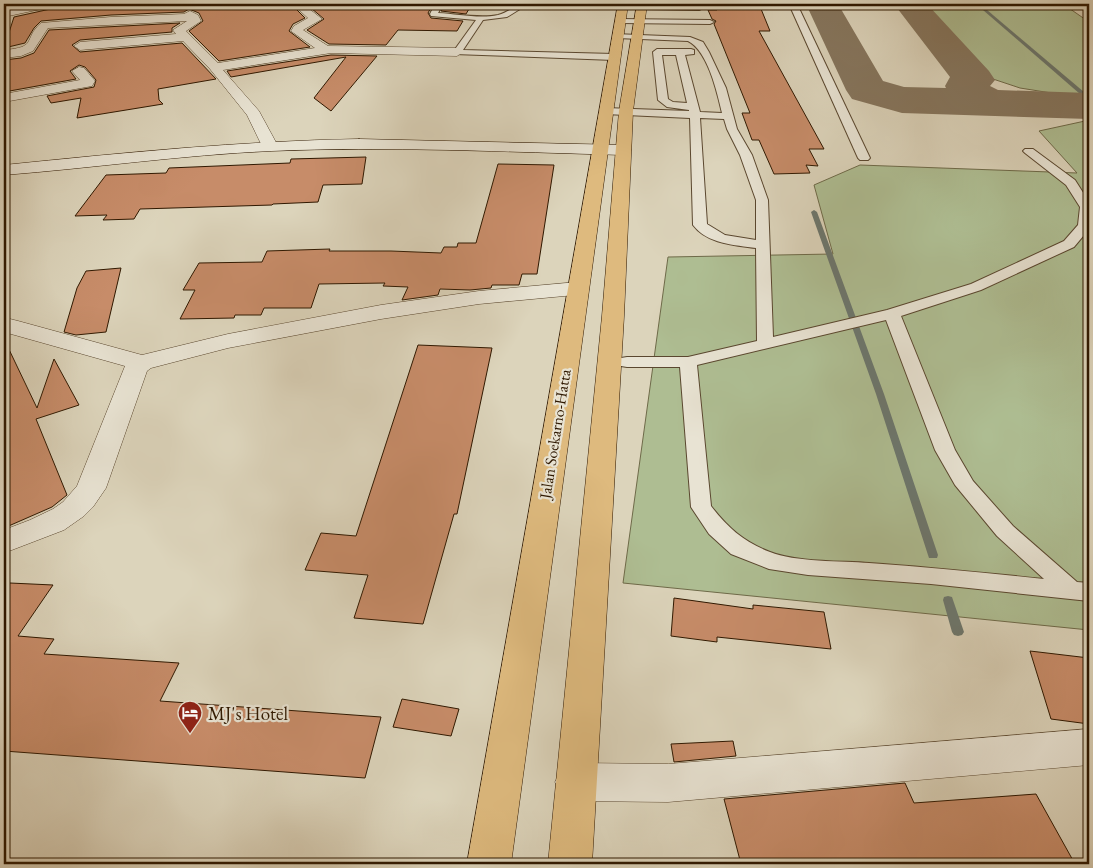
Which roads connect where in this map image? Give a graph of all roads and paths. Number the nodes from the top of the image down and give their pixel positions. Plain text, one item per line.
1 (51, 4) edge
2 (180, 4) edge
3 (306, 4) edge
4 (524, 4) edge
5 (793, 4) edge
6 (438, 6) dead end
7 (699, 8) dead end
8 (4, 14) edge
9 (194, 17) junction
10 (481, 18) junction
11 (710, 22) dead end
12 (636, 29) edge
13 (186, 37) junction
14 (80, 46) dead end
15 (682, 48) junction
16 (324, 49) junction
17 (457, 52) junction
18 (705, 52) junction
19 (4, 54) edge
20 (215, 67) junction
21 (79, 71) dead end
22 (4, 98) edge
23 (616, 111) junction
24 (694, 111) junction
25 (728, 116) junction
26 (270, 146) junction
27 (611, 150) junction
28 (1029, 151) dead end
29 (864, 158) dead end
30 (4, 170) edge
31 (762, 246) junction
32 (578, 289) junction
33 (892, 314) junction
34 (10, 326) dead end
35 (765, 344) junction
36 (627, 362) dead end
37 (688, 362) junction
38 (142, 363) junction
39 (4, 542) edge
40 (1081, 591) edge
41 (1089, 747) edge
42 (576, 782) junction
43 (490, 864) edge
44 (570, 864) edge

1 - 8 street
2 - 9 street
3 - 16 street
4 - 10 lane
5 - 29 lane
6 - 10 lane
7 - 12 lane
9 - 13 street
9 - 19 street
10 - 17 lane
11 - 12 lane
12 - 15 lane
12 - 17 lane
12 - 18 lane
12 - 23 highway, Jalan Soekarno-Hatta
12 - 24 lane
13 - 14 street
13 - 20 street
15 - 18 lane
15 - 24 lane
16 - 17 street
16 - 20 street
18 - 25 lane
20 - 26 street
21 - 22 street
23 - 24 lane
23 - 27 highway, Jalan Soekarno-Hatta
24 - 25 lane
24 - 31 lane
25 - 31 lane
26 - 27 street
26 - 30 street
27 - 32 highway, Jalan Soekarno-Hatta
27 - 42 highway, Jalan Soekarno-Hatta
28 - 33 lane
31 - 35 lane
32 - 38 street
32 - 43 highway, Jalan Soekarno-Hatta
33 - 35 lane
33 - 40 lane
34 - 38 street
35 - 37 lane
36 - 37 lane
37 - 40 lane
38 - 39 street
41 - 42 street
42 - 44 highway, Jalan Soekarno-Hatta

